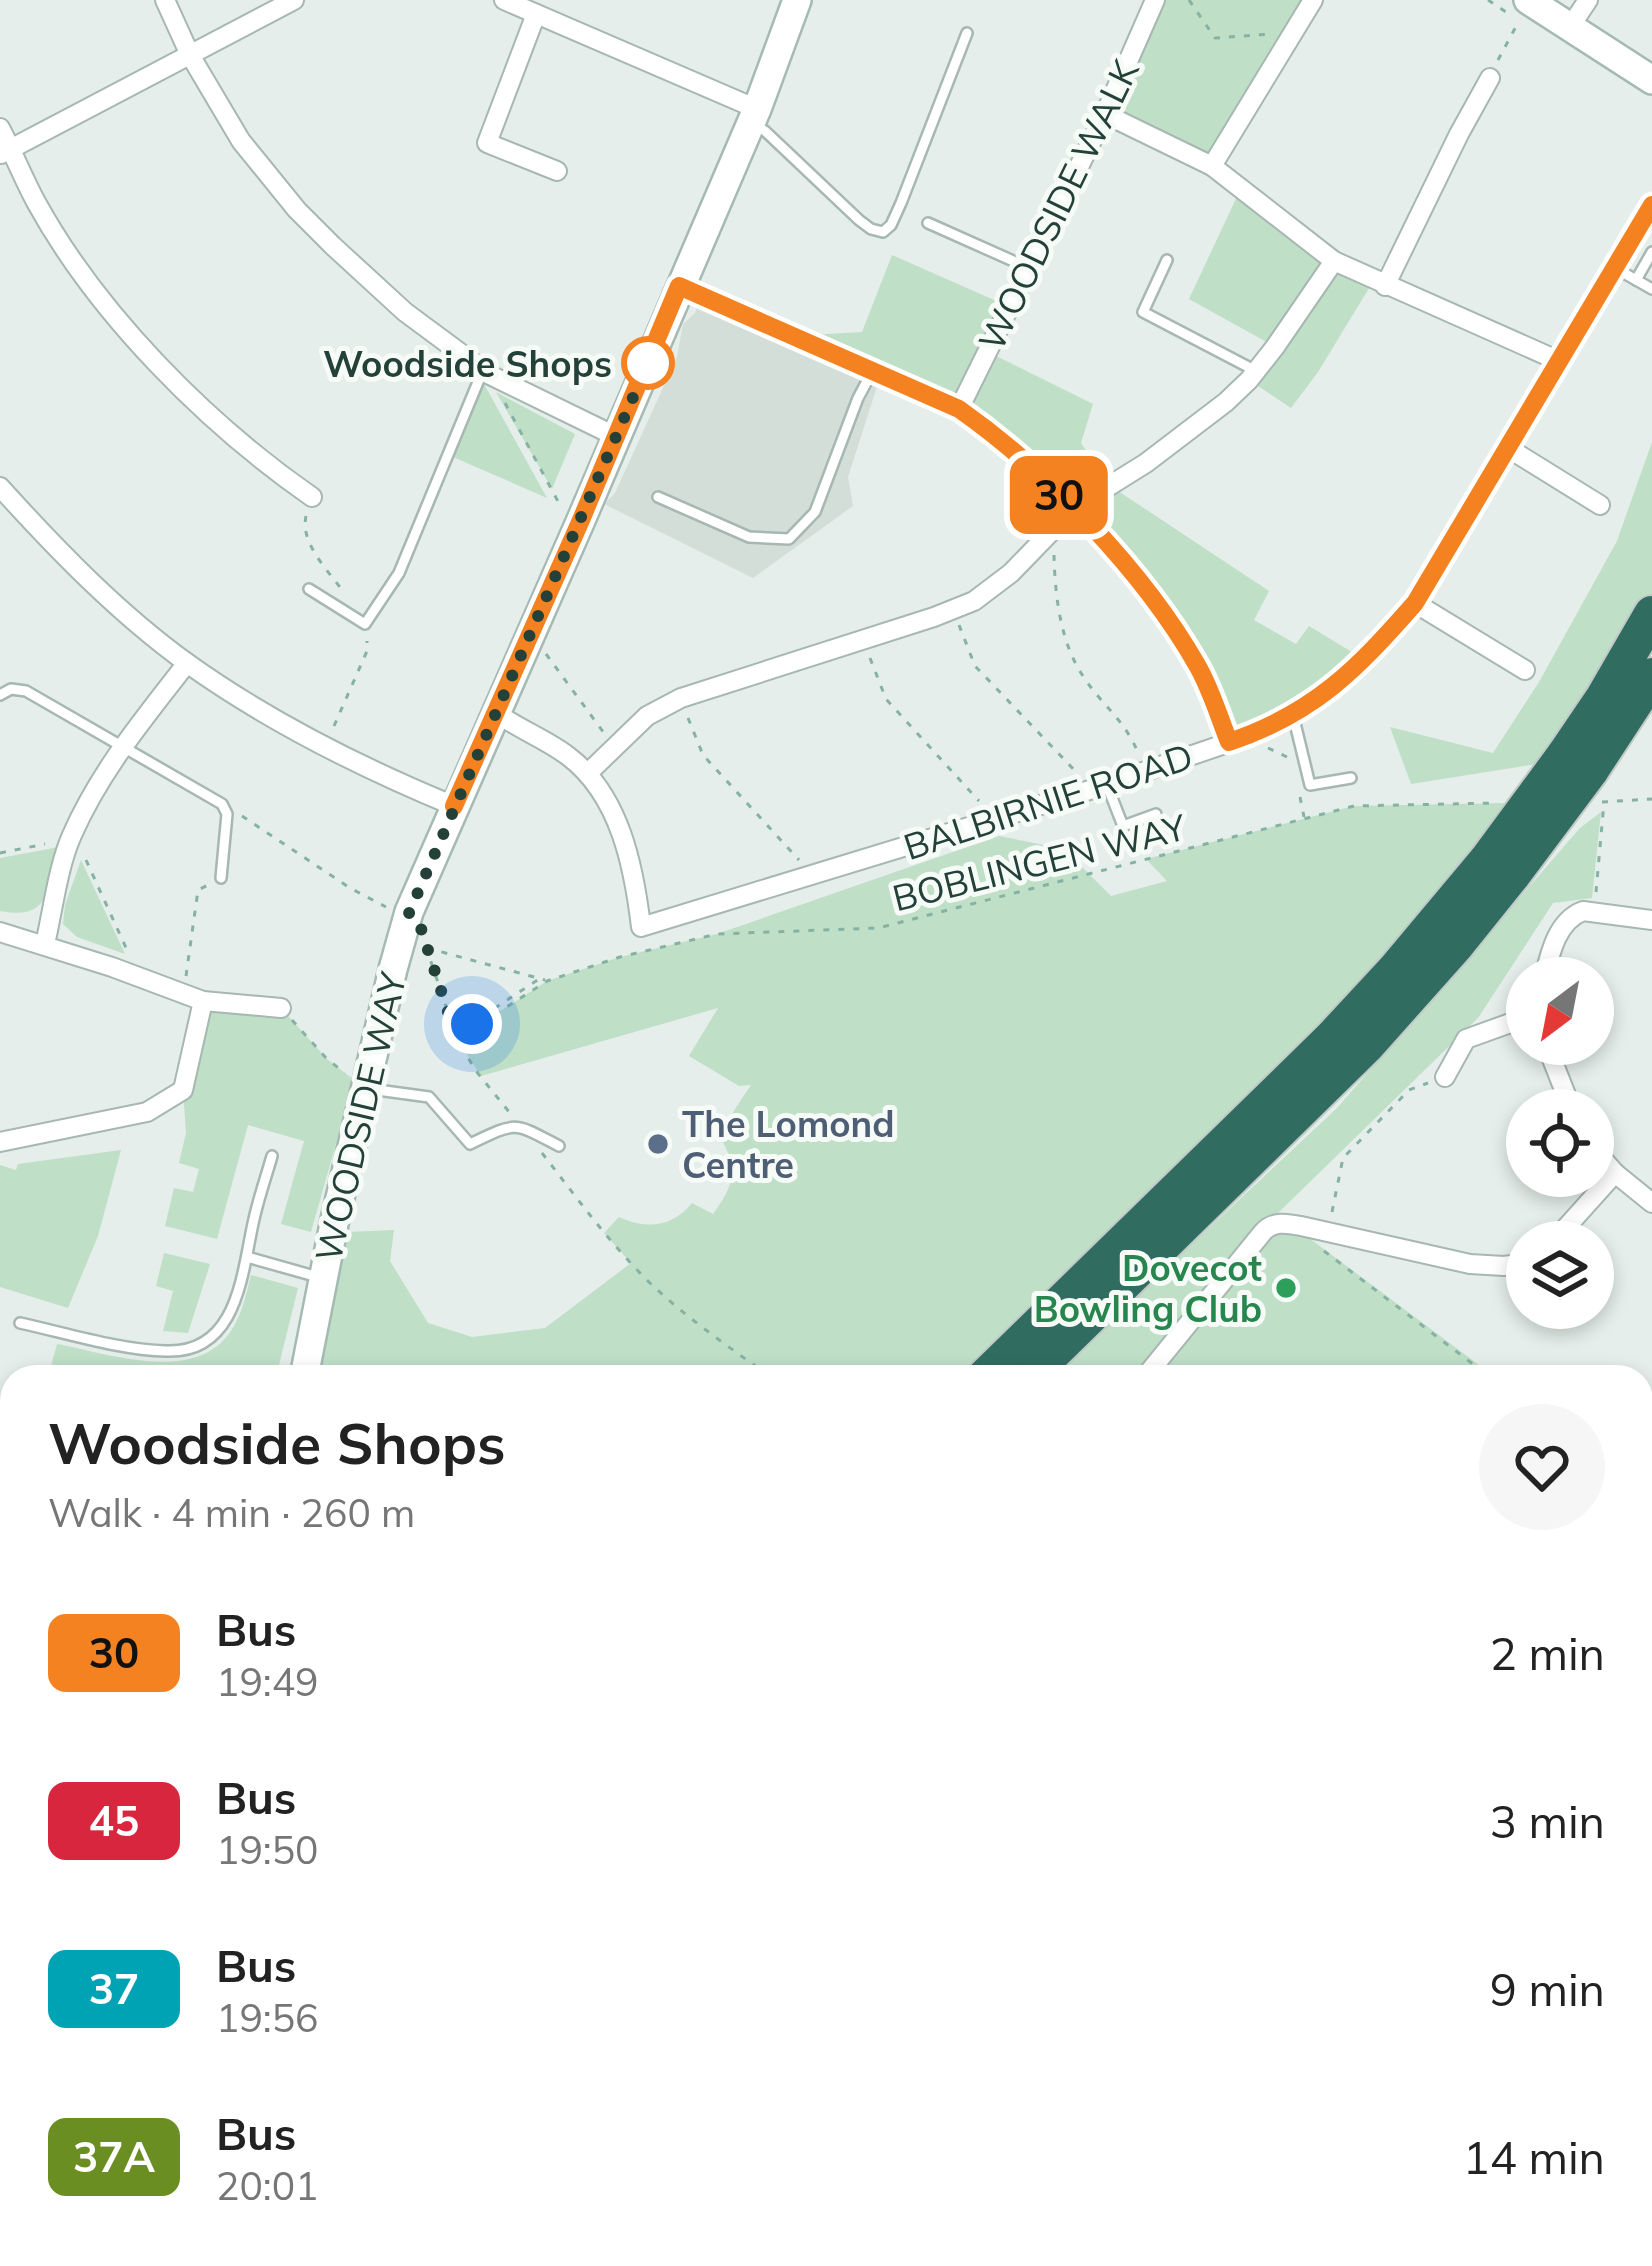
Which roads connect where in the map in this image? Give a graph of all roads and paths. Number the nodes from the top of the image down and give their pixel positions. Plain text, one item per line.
1 (164, 0) edge
2 (294, 0) edge
3 (504, 0) edge
4 (797, 0) edge
5 (1155, 0) edge
6 (1189, 0) edge
7 (1313, 0) edge
8 (1588, 0) edge
9 (1524, 10) edge
10 (536, 14) junction
11 (1570, 27) junction
12 (967, 33) dead end
13 (1290, 37) junction
14 (190, 55) junction
15 (1490, 78) joint
16 (1652, 80) edge
17 (1105, 114) junction
18 (754, 116) junction
19 (0, 128) edge
20 (5, 152) edge
21 (1212, 166) junction
22 (557, 171) dead end
23 (1652, 205) edge
24 (928, 223) dead end
25 (1652, 252) edge
26 (1167, 260) dead end
27 (1334, 262) junction
28 (1029, 268) junction
29 (1615, 268) junction
30 (1636, 280) junction
31 (679, 286) junction
32 (1385, 286) junction
33 (1652, 289) edge
34 (1559, 361) junction
35 (483, 370) junction
36 (872, 370) junction
37 (1256, 371) junction
38 (959, 409) junction
39 (615, 436) junction
40 (1508, 448) junction
41 (0, 487) edge
42 (312, 496) dead end
43 (658, 497) dead end
44 (1600, 505) dead end
45 (1074, 508) junction
46 (1054, 529) junction
47 (309, 589) dead end
48 (1415, 603) junction
49 (953, 609) junction
50 (1652, 614) edge
51 (863, 640) junction
52 (542, 647) dead end
53 (187, 663) junction
54 (1526, 670) dead end
55 (1652, 676) edge
56 (0, 695) edge
57 (681, 698) junction
58 (494, 712) junction
59 (1293, 715) junction
60 (1237, 740) junction
61 (614, 746) junction
62 (122, 748) junction
63 (1294, 760) dead end
64 (1145, 771) junction
65 (588, 773) junction
66 (1351, 778) dead end
67 (1586, 783) junction
68 (1100, 787) junction
69 (1300, 799) dead end
70 (1652, 799) edge
71 (1507, 803) dead end
72 (222, 804) junction
73 (454, 806) junction
74 (1156, 814) dead end
75 (995, 819) junction
76 (1304, 819) junction
77 (70, 839) junction
78 (0, 854) edge
79 (1500, 867) junction
80 (813, 875) junction
81 (220, 878) joint
82 (1594, 912) junction
83 (409, 913) junction
84 (1652, 920) edge
85 (0, 932) edge
86 (45, 944) junction
87 (427, 948) junction
88 (1549, 957) edge
89 (139, 977) junction
90 (540, 979) junction
91 (547, 981) junction
92 (184, 993) junction
93 (203, 1001) junction
94 (281, 1008) joint
95 (1506, 1025) edge
96 (456, 1036) junction
97 (1445, 1077) joint
98 (365, 1089) junction
99 (519, 1125) junction
100 (0, 1142) edge
101 (559, 1146) dead end
102 (272, 1156) dead end
103 (1615, 1173) joint
104 (1652, 1203) edge
105 (1571, 1221) edge
106 (1326, 1242) junction
107 (247, 1258) junction
108 (1506, 1266) edge
109 (323, 1278) junction
110 (20, 1323) dead end
111 (306, 1365) edge
112 (755, 1365) edge
113 (997, 1365) edge
114 (1040, 1365) edge
115 (1155, 1365) edge
116 (1475, 1365) edge

1 - 14 street
2 - 14 street
3 - 10 street
4 - 18 street, WOODSIDE WAY
5 - 17 street, WOODSIDE WALK
6 - 13 path
7 - 13 street
8 - 11 street
9 - 11 street
9 - 15 path
10 - 18 street
10 - 22 street
11 - 16 street
12 - 18 lane
13 - 21 street
14 - 20 street
14 - 35 street
15 - 32 street
17 - 21 street
17 - 28 street, WOODSIDE WALK
18 - 31 street, WOODSIDE WAY
19 - 20 street
20 - 42 street
21 - 27 street
23 - 29 street, BALBIRNIE ROAD
24 - 28 lane
25 - 30 lane
26 - 37 lane
27 - 32 street
27 - 37 street
28 - 38 street, WOODSIDE WALK
29 - 30 lane
29 - 34 street, BALBIRNIE ROAD
30 - 33 lane
31 - 36 street
31 - 39 street, WOODSIDE WAY
32 - 34 street
34 - 40 street, BALBIRNIE ROAD
35 - 39 street
35 - 47 lane
36 - 38 street
36 - 43 lane
37 - 45 street
38 - 45 street
39 - 58 street, WOODSIDE WAY
40 - 44 street
40 - 48 street, BALBIRNIE ROAD
41 - 53 street
45 - 46 street
45 - 60 street
46 - 49 street
46 - 64 path
48 - 54 street
48 - 59 street, BALBIRNIE ROAD
49 - 51 street
49 - 68 path
50 - 67 highway
51 - 57 street
51 - 75 path
52 - 61 path
53 - 62 street
53 - 73 street
55 - 67 highway
56 - 62 lane
57 - 61 street
57 - 80 path
58 - 65 street
58 - 73 street, WOODSIDE WAY
59 - 60 street, BALBIRNIE ROAD
59 - 66 lane
60 - 63 path
60 - 64 street, BALBIRNIE ROAD
61 - 65 street
62 - 72 lane
62 - 77 street
64 - 68 street, BALBIRNIE ROAD
65 - 80 street, BALBIRNIE ROAD
67 - 70 path
67 - 79 highway, bridge
67 - 82 path
68 - 74 lane
68 - 75 street, BALBIRNIE ROAD
69 - 76 path
71 - 76 path, BOBLINGEN WAY
72 - 81 lane
72 - 83 path
73 - 83 street, WOODSIDE WAY
75 - 80 street, BALBIRNIE ROAD
76 - 91 path, BOBLINGEN WAY
77 - 78 path
77 - 86 street
77 - 89 path
79 - 113 highway
79 - 114 highway
81 - 92 path
82 - 84 street
82 - 88 street
83 - 87 path
83 - 98 street, WOODSIDE WAY
85 - 86 street
86 - 89 street
87 - 90 path
87 - 96 path
89 - 92 street
90 - 91 path
90 - 96 path
91 - 96 path, BOBLINGEN WAY
92 - 93 street
93 - 94 street
93 - 100 street
94 - 98 path
95 - 97 street
96 - 99 path
97 - 106 path
98 - 99 lane
98 - 109 street, WOODSIDE WAY
99 - 101 lane
99 - 112 path
102 - 107 lane
103 - 104 street
103 - 105 street
106 - 108 street
106 - 115 street
106 - 116 path
107 - 109 lane
107 - 110 lane
109 - 111 street, WOODSIDE WAY

